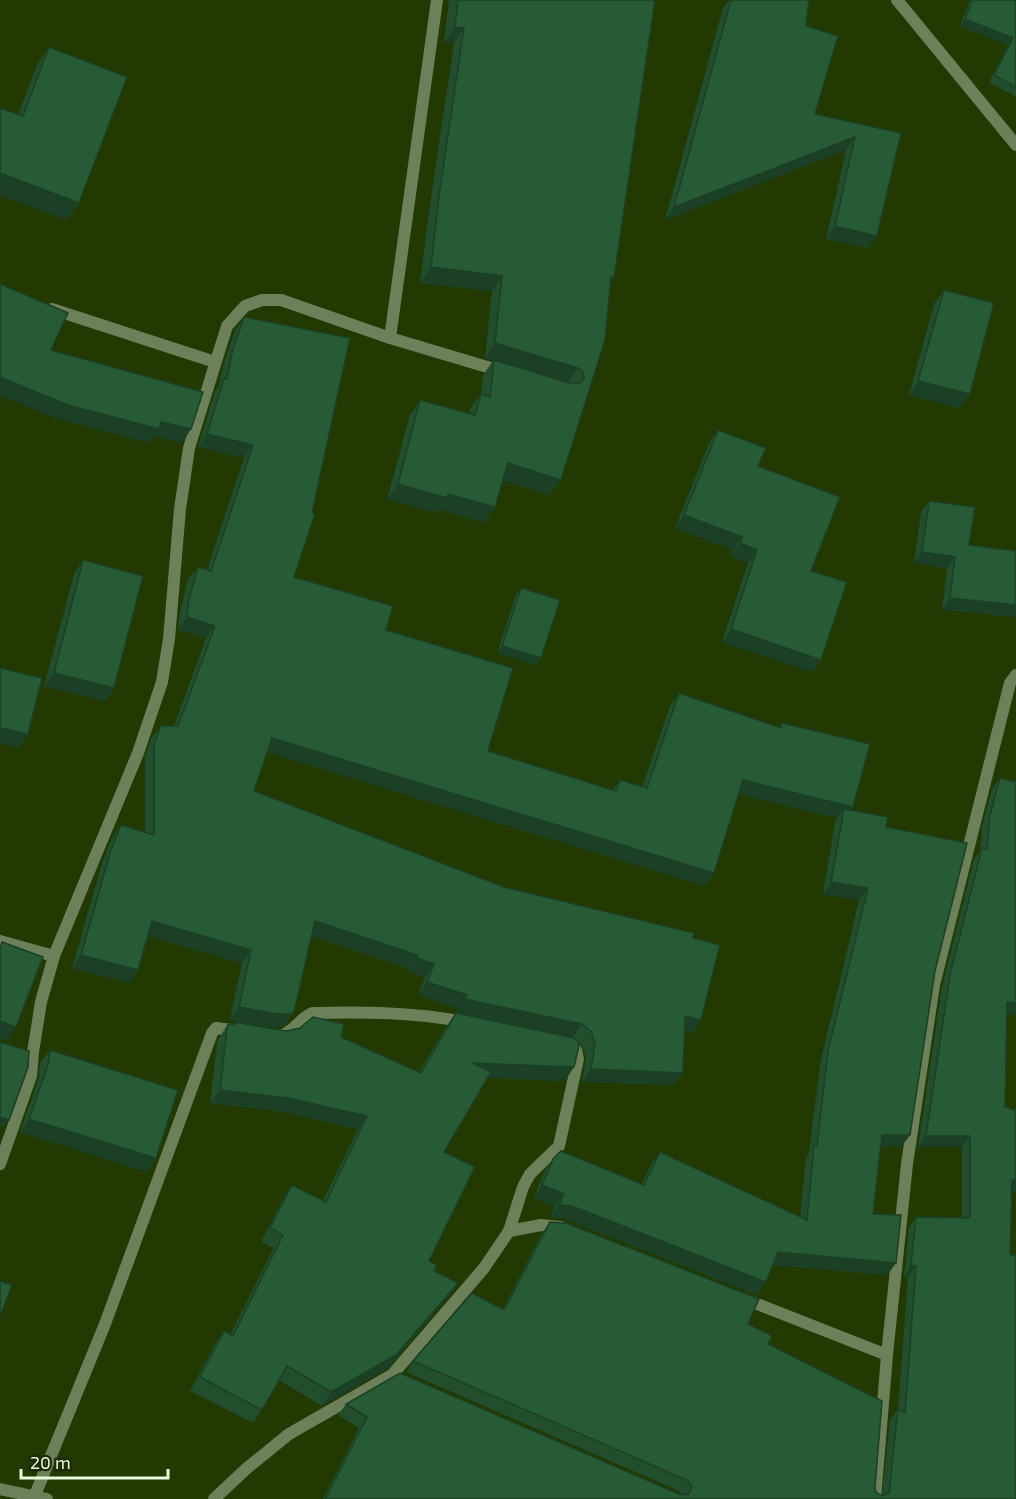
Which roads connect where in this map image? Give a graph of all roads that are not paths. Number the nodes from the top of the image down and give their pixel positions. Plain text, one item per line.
1 (437, 0) edge
2 (897, 0) edge
3 (1016, 145) edge
4 (45, 306) edge
5 (390, 338) junction
6 (215, 362) junction
7 (511, 374) edge
8 (1016, 675) edge
9 (0, 941) edge
10 (54, 956) junction
11 (479, 1025) edge
12 (556, 1041) edge
13 (0, 1164) edge
14 (571, 1230) edge
15 (509, 1231) junction
16 (735, 1295) edge
17 (887, 1355) junction
18 (0, 1489) edge
19 (41, 1497) edge
20 (214, 1499) edge
21 (875, 1499) edge

1 - 5 street
2 - 3 street
4 - 6 street
5 - 6 street
5 - 7 street
6 - 10 street
8 - 17 street
9 - 10 street
10 - 13 street
11 - 19 street
12 - 15 street
14 - 15 street
15 - 20 street
16 - 17 street
17 - 21 street
18 - 19 street

